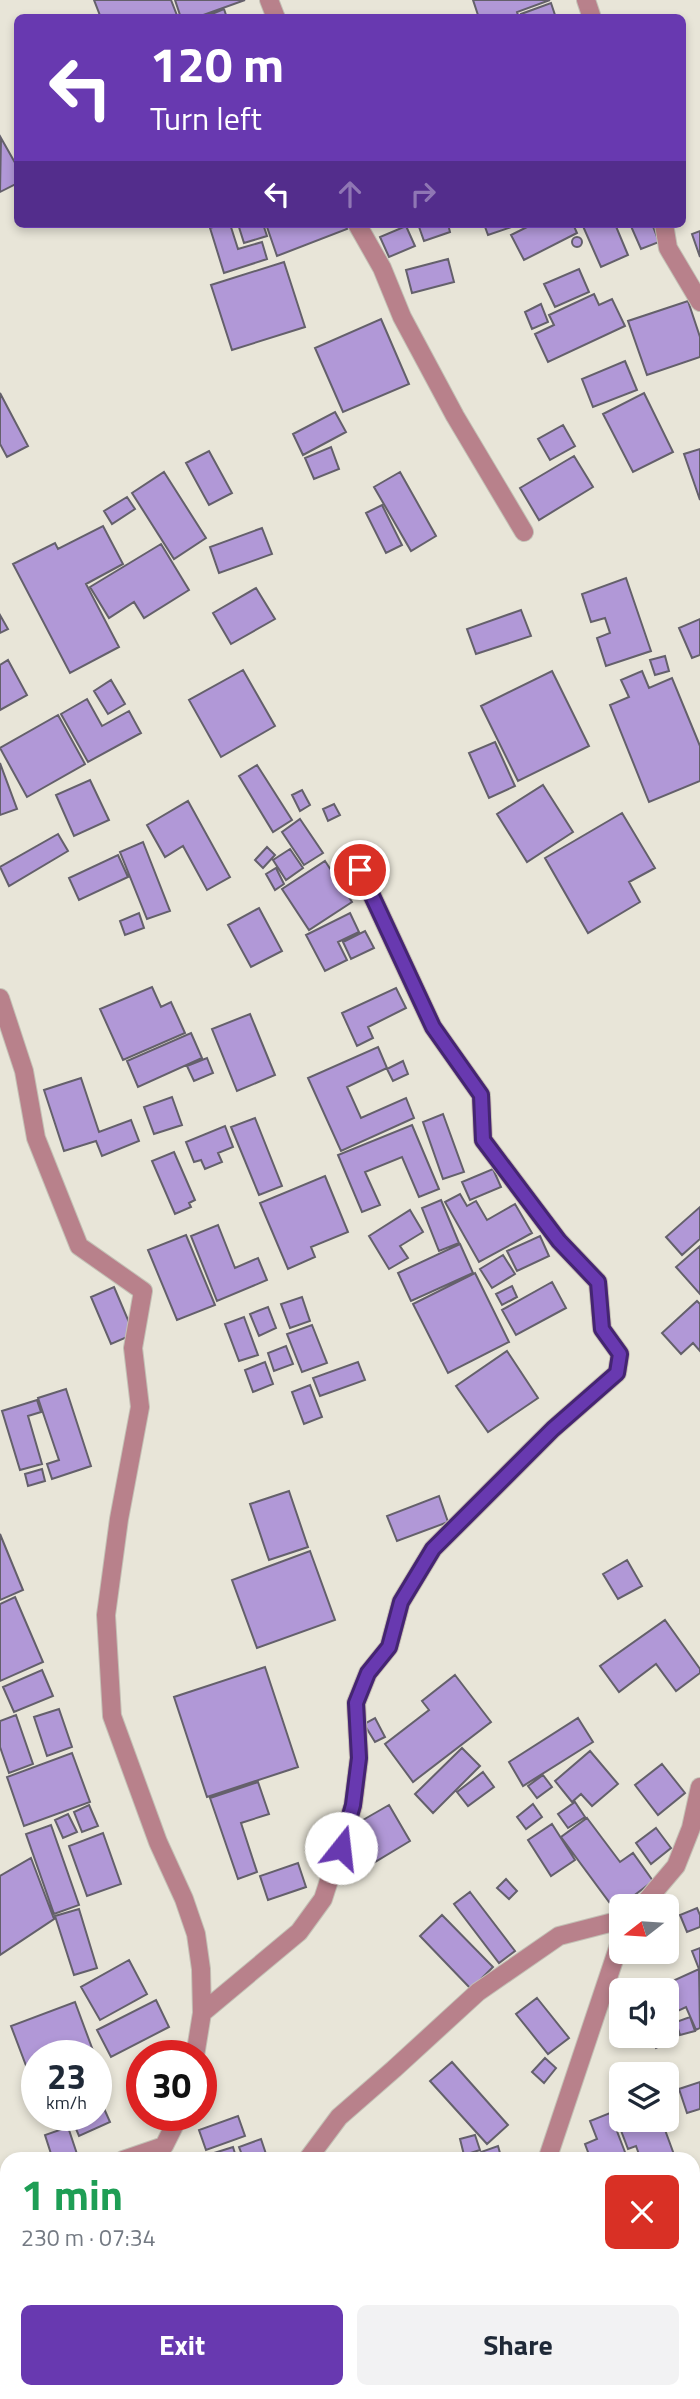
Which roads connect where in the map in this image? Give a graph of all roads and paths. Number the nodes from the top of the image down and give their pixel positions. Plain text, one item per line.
1 (359, 228) edge
2 (665, 228) edge
3 (700, 302) edge
4 (524, 532) dead end
5 (360, 870) dead end
6 (0, 998) edge
7 (700, 1787) edge
8 (652, 1894) edge
9 (609, 1923) edge
10 (613, 1964) edge
11 (202, 2013) junction
12 (198, 2040) edge
13 (172, 2131) edge
14 (146, 2152) edge
15 (313, 2152) edge
16 (550, 2152) edge

1 - 4 street
2 - 3 street
5 - 11 street
6 - 11 street
7 - 8 street
9 - 15 street
10 - 16 street
11 - 12 street
13 - 14 street

